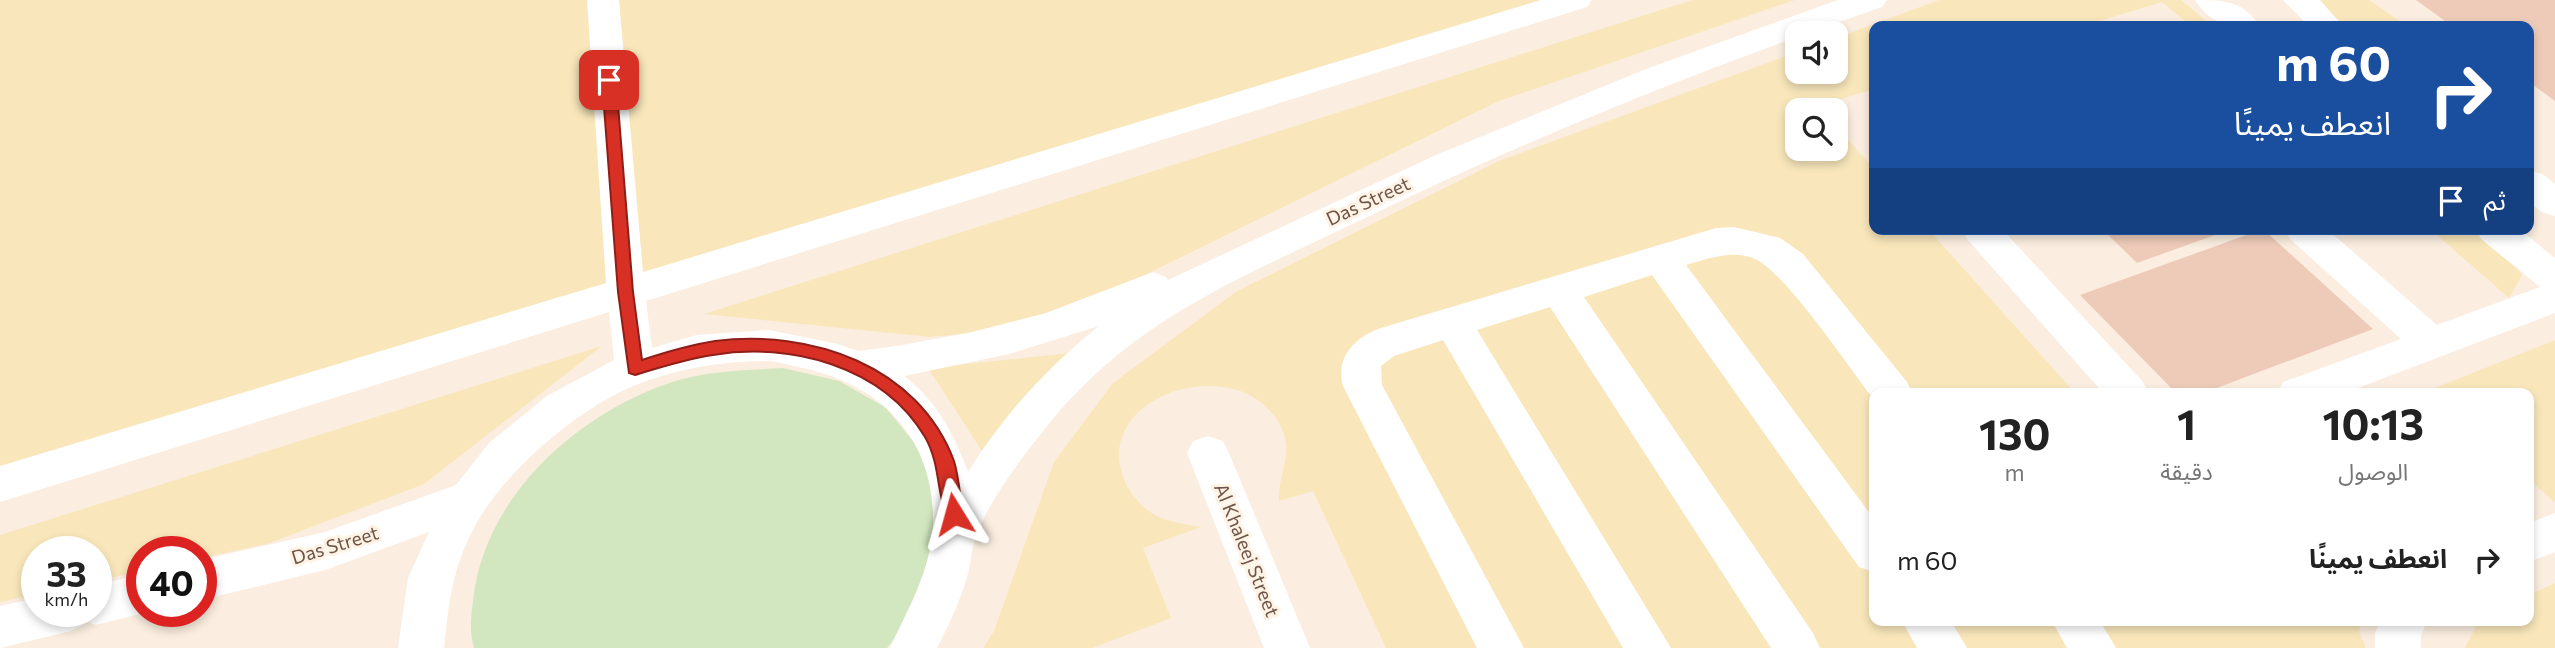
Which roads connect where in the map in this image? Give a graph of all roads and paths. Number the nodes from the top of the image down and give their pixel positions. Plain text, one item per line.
1 (603, 0) edge
2 (1576, 0) edge
3 (1804, 0) edge
4 (1871, 0) edge
5 (2211, 0) edge
6 (2298, 0) edge
7 (2238, 21) edge
8 (2324, 21) edge
9 (2534, 187) edge
10 (2555, 203) edge
11 (1985, 235) edge
12 (2310, 235) edge
13 (2501, 235) edge
14 (1661, 259) junction
15 (2555, 279) edge
16 (1559, 290) junction
17 (626, 292) junction
18 (2555, 297) edge
19 (1452, 322) junction
20 (2431, 344) junction
21 (859, 368) junction
22 (635, 369) junction
23 (1889, 388) edge
24 (2125, 388) edge
25 (2313, 388) edge
26 (1208, 453) dead end
27 (0, 484) edge
28 (466, 500) junction
29 (956, 532) junction
30 (2555, 532) edge
31 (2534, 541) edge
32 (1869, 546) edge
33 (217, 576) edge
34 (21, 622) edge
35 (1928, 626) edge
36 (2078, 626) edge
37 (2402, 626) edge
38 (0, 627) edge
39 (1281, 646) edge
40 (421, 648) edge
41 (913, 648) edge
42 (1501, 648) edge
43 (1647, 648) edge
44 (1797, 648) edge
45 (1944, 648) edge
46 (2093, 648) edge
47 (2398, 648) edge

1 - 17 street
2 - 17 street
3 - 21 street, Das Street
4 - 29 street, Das Street
5 - 7 street
6 - 8 street
9 - 10 street
11 - 24 street
12 - 20 street
13 - 15 street
14 - 16 street
14 - 23 street
14 - 32 street
16 - 19 street
16 - 44 street
17 - 22 street
17 - 27 street
18 - 20 street
19 - 42 street
19 - 43 street
20 - 25 street
21 - 22 street
21 - 29 street
22 - 28 street
26 - 39 street, Al Khaleej Street
28 - 33 street, Das Street
28 - 40 street
29 - 41 street
30 - 31 street
34 - 38 street
35 - 45 street
36 - 46 street
37 - 47 street

